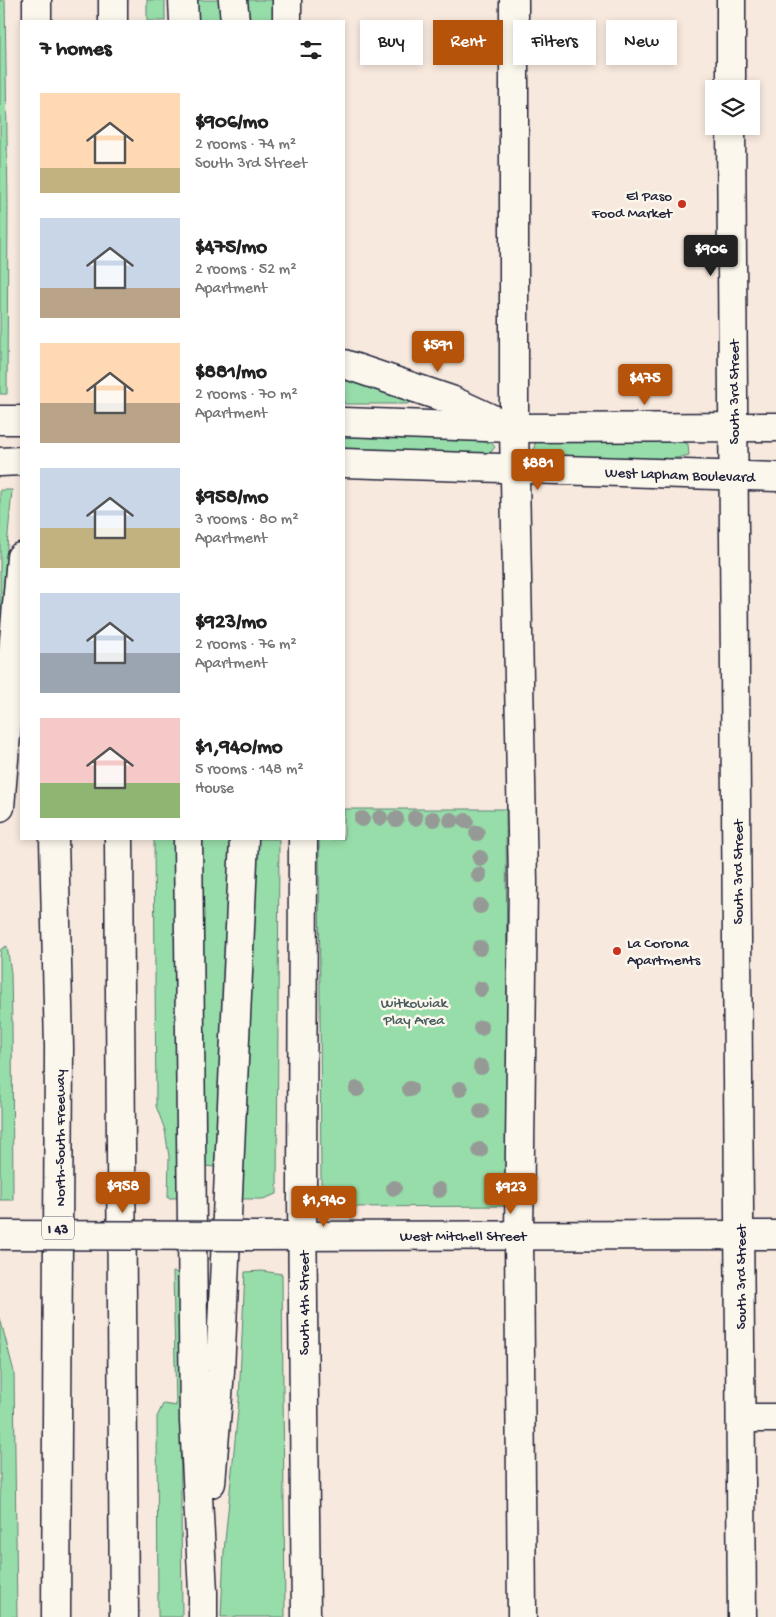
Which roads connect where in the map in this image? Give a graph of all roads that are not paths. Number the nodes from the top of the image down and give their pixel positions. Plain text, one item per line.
1 (37, 0) edge
2 (113, 0) edge
3 (183, 0) edge
4 (233, 0) edge
5 (287, 0) edge
6 (514, 0) edge
7 (731, 0) edge
8 (37, 20) edge
9 (113, 20) edge
10 (184, 20) edge
11 (235, 20) edge
12 (287, 20) edge
13 (731, 80) edge
14 (731, 135) edge
15 (345, 364) edge
16 (0, 420) edge
17 (20, 420) edge
18 (345, 422) edge
19 (734, 427) junction
20 (776, 427) edge
21 (514, 428) junction
22 (20, 461) edge
23 (0, 462) edge
24 (345, 463) edge
25 (514, 469) junction
26 (734, 476) junction
27 (776, 477) edge
28 (20, 569) edge
29 (0, 807) edge
30 (54, 840) edge
31 (119, 840) edge
32 (188, 840) edge
33 (244, 840) edge
34 (303, 840) edge
35 (0, 1235) edge
36 (303, 1235) junction
37 (739, 1235) junction
38 (776, 1235) edge
39 (519, 1236) junction
40 (741, 1418) junction
41 (776, 1418) edge
42 (203, 1604) edge
43 (56, 1617) edge
44 (124, 1617) edge
45 (306, 1617) edge
46 (522, 1617) edge
47 (742, 1617) edge

1 - 8 main road
2 - 9 main road
3 - 10 main road
4 - 11 main road
5 - 12 main road
6 - 21 main road
7 - 13 main road
14 - 19 main road, South 3rd Street
15 - 21 main road
16 - 17 main road
18 - 21 main road
19 - 20 main road
19 - 21 main road
19 - 26 main road, South 3rd Street
21 - 25 main road
22 - 23 main road
24 - 25 main road, West Lapham Boulevard
25 - 26 main road, West Lapham Boulevard
25 - 39 main road
26 - 27 main road, West Lapham Boulevard
26 - 37 main road, South 3rd Street
28 - 29 main road
30 - 43 main road, North-South Freeway / I 43
31 - 44 main road
32 - 42 main road
33 - 42 main road
34 - 36 main road, South 4th Street
35 - 36 main road, West Mitchell Street, bridge
36 - 39 main road, West Mitchell Street
36 - 45 main road, South 4th Street
37 - 38 main road, West Mitchell Street
37 - 39 main road, West Mitchell Street
37 - 40 main road, South 3rd Street
39 - 46 main road
40 - 41 main road
40 - 47 main road, South 3rd Street

